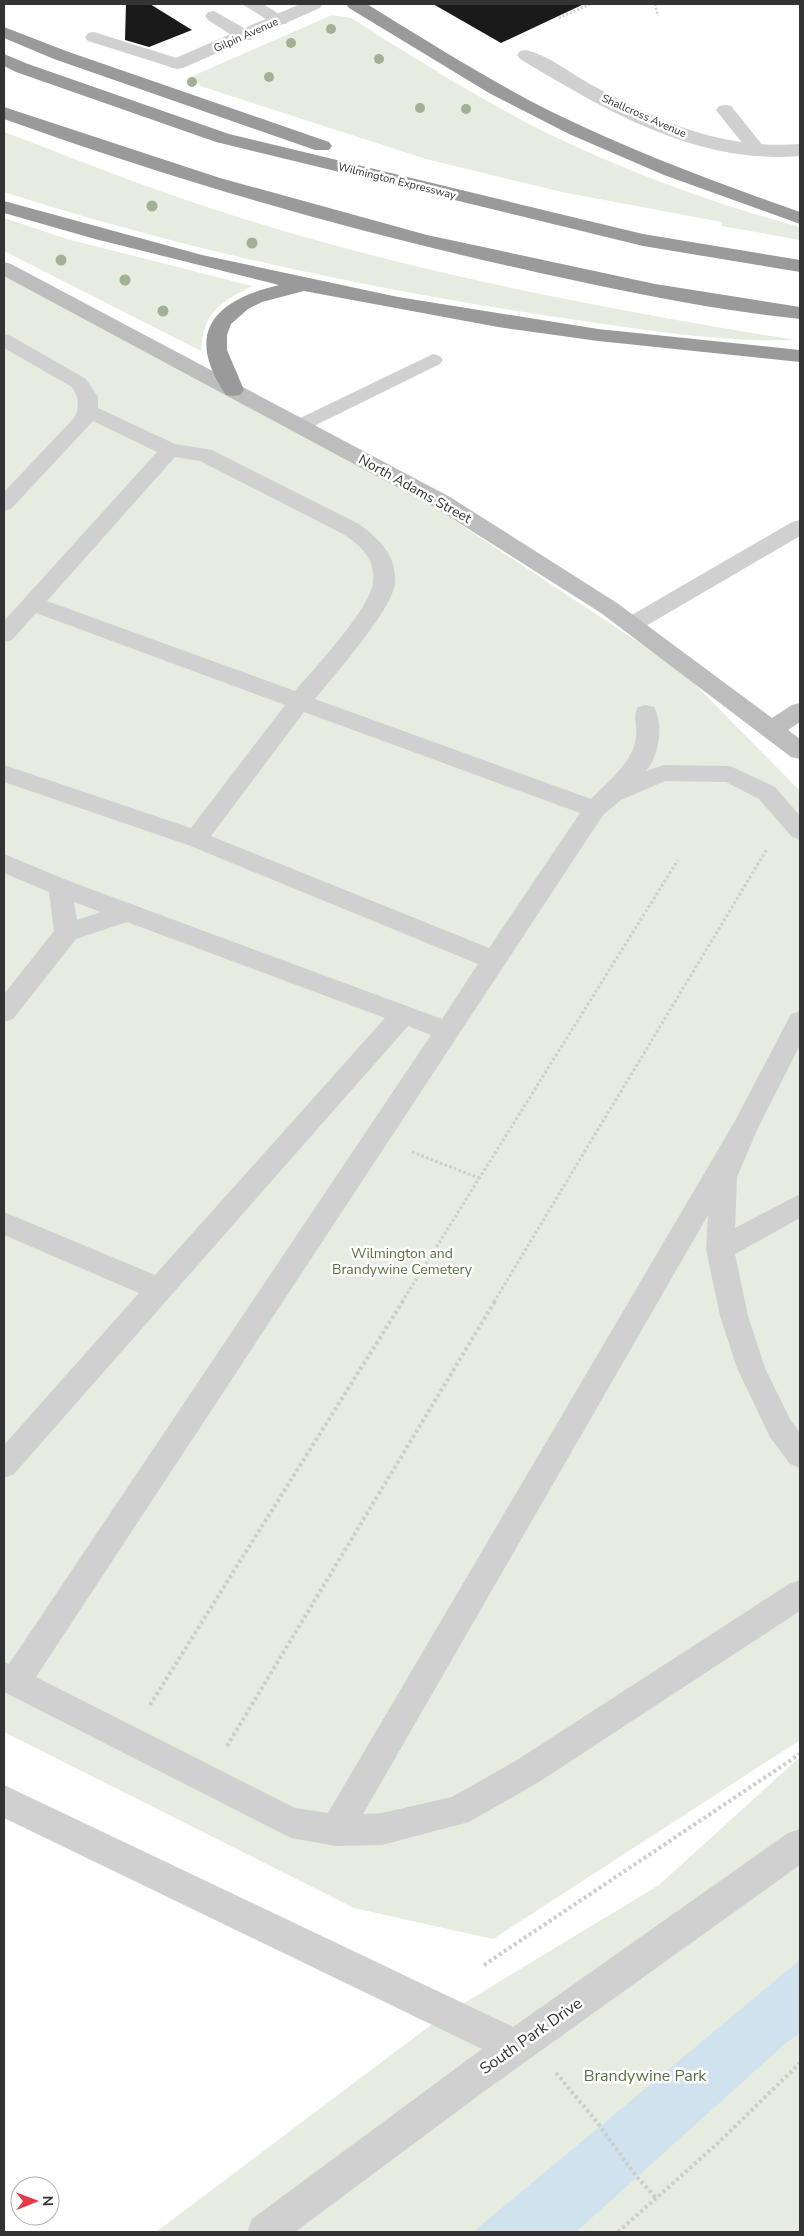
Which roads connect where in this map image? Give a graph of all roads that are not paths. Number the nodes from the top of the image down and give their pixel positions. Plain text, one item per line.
1 (251, 4) edge
2 (314, 4) edge
3 (355, 4) edge
4 (214, 16) dead end
5 (280, 20) junction
6 (4, 32) edge
7 (245, 36) junction
8 (94, 37) dead end
9 (526, 55) dead end
10 (4, 59) edge
11 (177, 64) joint
12 (725, 110) dead end
13 (4, 113) edge
14 (800, 150) edge
15 (758, 151) junction
16 (477, 200) junction
17 (4, 207) edge
18 (800, 218) edge
19 (800, 266) edge
20 (4, 268) edge
21 (309, 287) junction
22 (800, 313) edge
23 (4, 340) edge
24 (800, 356) edge
25 (433, 360) dead end
26 (233, 390) junction
27 (89, 411) junction
28 (301, 425) junction
29 (170, 450) junction
30 (4, 504) edge
31 (800, 526) edge
32 (32, 604) junction
33 (632, 625) junction
34 (4, 635) edge
35 (300, 701) junction
36 (800, 711) edge
37 (646, 713) dead end
38 (772, 729) junction
39 (800, 750) edge
40 (4, 773) edge
41 (596, 809) junction
42 (800, 831) edge
43 (196, 839) junction
44 (4, 863) edge
45 (60, 887) junction
46 (128, 912) junction
47 (67, 933) junction
48 (495, 961) junction
49 (4, 1012) edge
50 (404, 1014) junction
51 (800, 1021) edge
52 (448, 1031) junction
53 (745, 1128) junction
54 (800, 1205) edge
55 (4, 1223) edge
56 (720, 1249) junction
57 (161, 1290) junction
58 (800, 1455) edge
59 (4, 1465) edge
60 (800, 1594) edge
61 (10, 1679) edge
62 (4, 1801) edge
63 (336, 1830) junction
64 (800, 1845) edge
65 (515, 2047) junction
66 (265, 2232) edge

1 - 5 lane
2 - 5 street, Gilpin Avenue
3 - 18 highway
4 - 7 lane
5 - 7 street, Gilpin Avenue
6 - 16 highway
7 - 11 street, Gilpin Avenue
8 - 11 lane
9 - 15 street, Shallcross Avenue
10 - 16 highway, Wilmington Expressway
12 - 15 lane
13 - 22 highway
14 - 15 street, Shallcross Avenue
16 - 19 highway, Wilmington Expressway
17 - 21 highway
20 - 26 street, North Adams Street
21 - 24 highway
21 - 26 highway
23 - 27 lane
25 - 28 lane
26 - 28 street, North Adams Street
27 - 29 lane
27 - 30 lane
28 - 33 street, North Adams Street
29 - 32 lane
29 - 35 lane
31 - 33 lane
32 - 34 lane
32 - 35 lane
33 - 38 street, North Adams Street
35 - 41 lane
35 - 43 lane
36 - 38 street
37 - 41 lane
38 - 39 street, North Adams Street
40 - 43 lane
41 - 42 lane
41 - 48 lane
43 - 48 lane
44 - 45 lane
45 - 46 lane
45 - 47 lane
46 - 47 lane
46 - 50 lane
47 - 49 lane
48 - 52 lane
50 - 52 lane
50 - 57 lane
51 - 53 lane
52 - 61 lane
53 - 56 lane
53 - 63 lane
54 - 56 lane
55 - 57 lane
56 - 58 lane
57 - 59 lane
60 - 63 lane
61 - 63 lane
62 - 65 street
64 - 65 street, South Park Drive
65 - 66 street, South Park Drive

